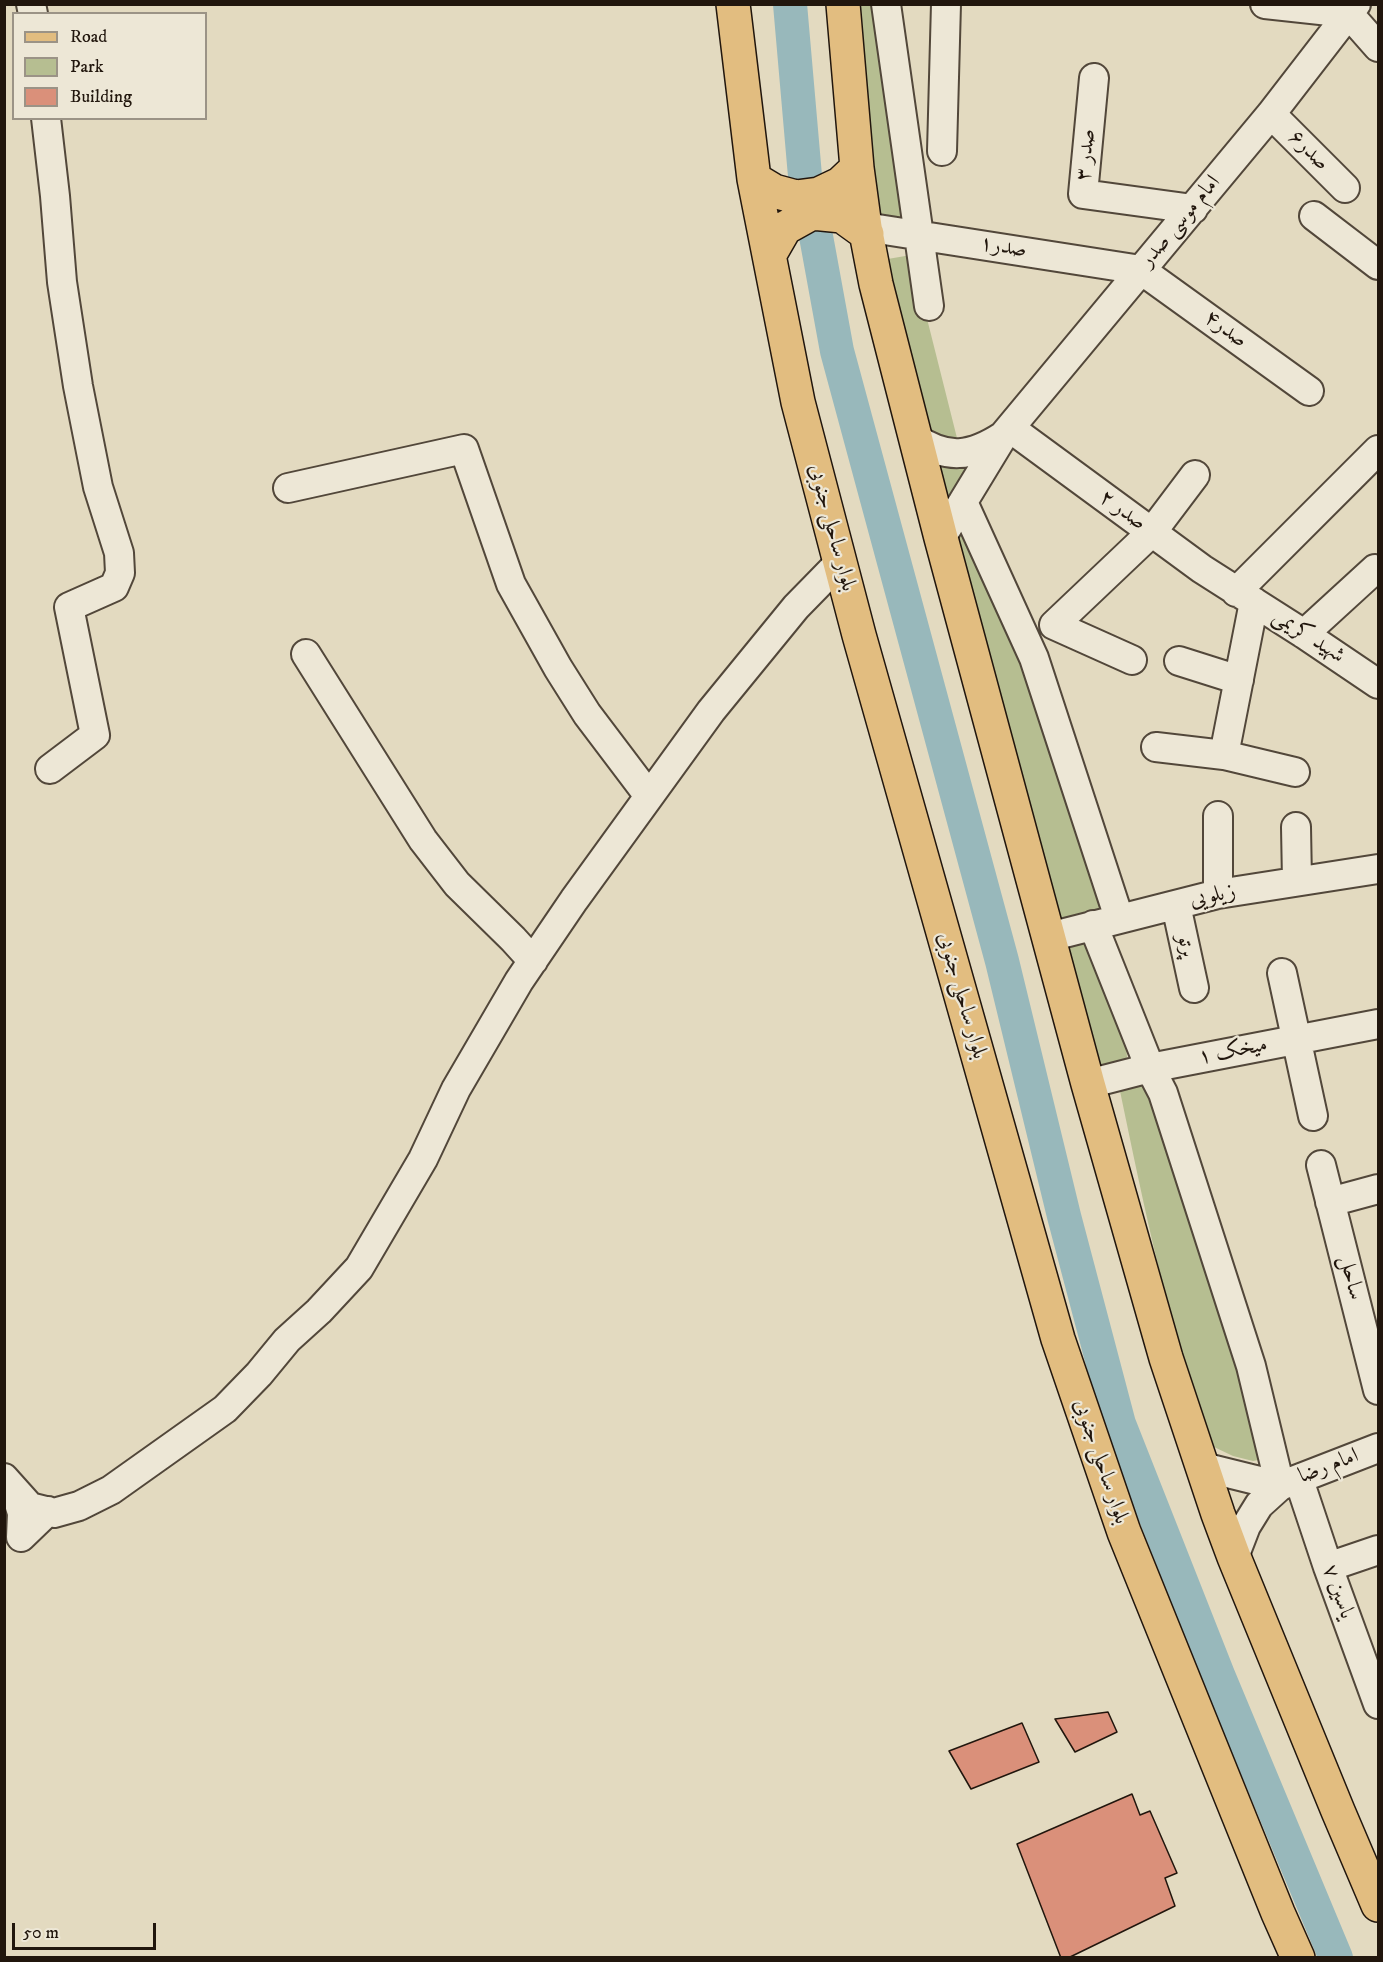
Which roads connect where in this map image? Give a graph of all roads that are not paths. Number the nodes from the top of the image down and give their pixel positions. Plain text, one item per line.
1 (733, 4) edge
2 (843, 4) edge
3 (886, 4) edge
4 (946, 4) edge
5 (1265, 4) edge
6 (1352, 9) edge
7 (1378, 47) edge
8 (1094, 78) dead end
9 (1271, 114) junction
10 (46, 120) edge
11 (942, 151) dead end
12 (857, 168) junction
13 (754, 179) junction
14 (1345, 188) dead end
15 (1193, 208) junction
16 (1314, 216) dead end
17 (866, 231) junction
18 (918, 235) junction
19 (770, 254) junction
20 (1378, 266) edge
21 (1141, 270) junction
22 (930, 306) dead end
23 (1309, 391) dead end
24 (1006, 432) junction
25 (915, 438) junction
26 (1378, 450) edge
27 (1195, 475) dead end
28 (288, 488) dead end
29 (963, 502) junction
30 (1152, 532) junction
31 (941, 538) junction
32 (840, 562) junction
33 (1378, 572) edge
34 (1245, 597) junction
35 (1304, 634) junction
36 (306, 654) dead end
37 (1132, 660) dead end
38 (1179, 661) dead end
39 (1239, 681) junction
40 (1378, 684) edge
41 (1156, 747) dead end
42 (1224, 755) junction
43 (50, 769) dead end
44 (1295, 772) dead end
45 (649, 796) junction
46 (1218, 816) dead end
47 (1296, 827) dead end
48 (1378, 869) edge
49 (1297, 881) junction
50 (1218, 894) junction
51 (1176, 905) junction
52 (1106, 921) junction
53 (1049, 937) junction
54 (532, 961) junction
55 (1282, 973) dead end
56 (1194, 988) dead end
57 (1378, 1024) edge
58 (1296, 1040) junction
59 (1150, 1068) junction
60 (1088, 1084) junction
61 (1313, 1116) dead end
62 (1321, 1166) dead end
63 (1378, 1189) edge
64 (1330, 1202) junction
65 (1378, 1390) edge
66 (1378, 1448) edge
67 (1203, 1467) junction
68 (1289, 1483) junction
69 (10, 1484) edge
70 (48, 1511) junction
71 (13, 1545) edge
72 (1378, 1550) edge
73 (1234, 1557) junction
74 (1328, 1568) junction
75 (1372, 1663) edge
76 (1378, 1704) edge
77 (1378, 1905) edge
78 (1298, 1958) edge

1 - 13 main road, بلوار ساحلی جنوبی
2 - 12 main road
3 - 18 street
4 - 11 street
5 - 6 street
6 - 7 street
6 - 9 street, امام موسی صدر
8 - 15 street, صدر ۳
9 - 14 street, صدر۶
9 - 15 street, امام موسی صدر
10 - 43 street
12 - 13 main road
12 - 17 main road
13 - 19 main road, بلوار ساحلی جنوبی
15 - 21 street, امام موسی صدر
16 - 20 street
17 - 18 street, صدر۱
17 - 19 main road
17 - 25 main road
18 - 21 street, صدر۱
18 - 22 street
19 - 32 main road, بلوار ساحلی جنوبی
21 - 23 street, صدر۴
21 - 24 street, امام موسی صدر
24 - 25 street
24 - 29 street
24 - 30 street, صدر ۲
25 - 31 main road
26 - 34 street
27 - 30 street
28 - 45 street
29 - 31 street
29 - 52 street, یاسین ۷
30 - 34 street, صدر ۲
30 - 37 street
31 - 53 main road
32 - 45 street
32 - 78 main road, بلوار ساحلی جنوبی
33 - 35 street
34 - 35 street, شهید کریمی
34 - 39 street
35 - 40 street, شهید کریمی
36 - 54 street
38 - 39 street
39 - 42 street
41 - 42 street
42 - 44 street
45 - 54 street
46 - 50 street
47 - 49 street
48 - 49 street, زیلویی
49 - 50 street, زیلویی
50 - 51 street, زیلویی
51 - 52 street, زیلویی
51 - 56 street, پرتو
52 - 53 street, زیلویی
52 - 59 street, یاسین ۷
53 - 60 main road
54 - 70 street
55 - 58 street
57 - 58 street, میخک ۱
58 - 59 street, میخک ۱
58 - 61 street
59 - 60 street, میخک ۱
59 - 68 street, یاسین ۷
60 - 67 main road
62 - 64 street, ساحل
63 - 64 street
64 - 65 street, ساحل
66 - 68 street, امام رضا
67 - 68 street
67 - 73 main road
68 - 73 street
68 - 74 street, یاسین ۷
69 - 70 street
69 - 71 street
70 - 71 street
72 - 74 street
73 - 77 main road
74 - 75 street, یاسین ۷
75 - 76 street, یاسین ۷

